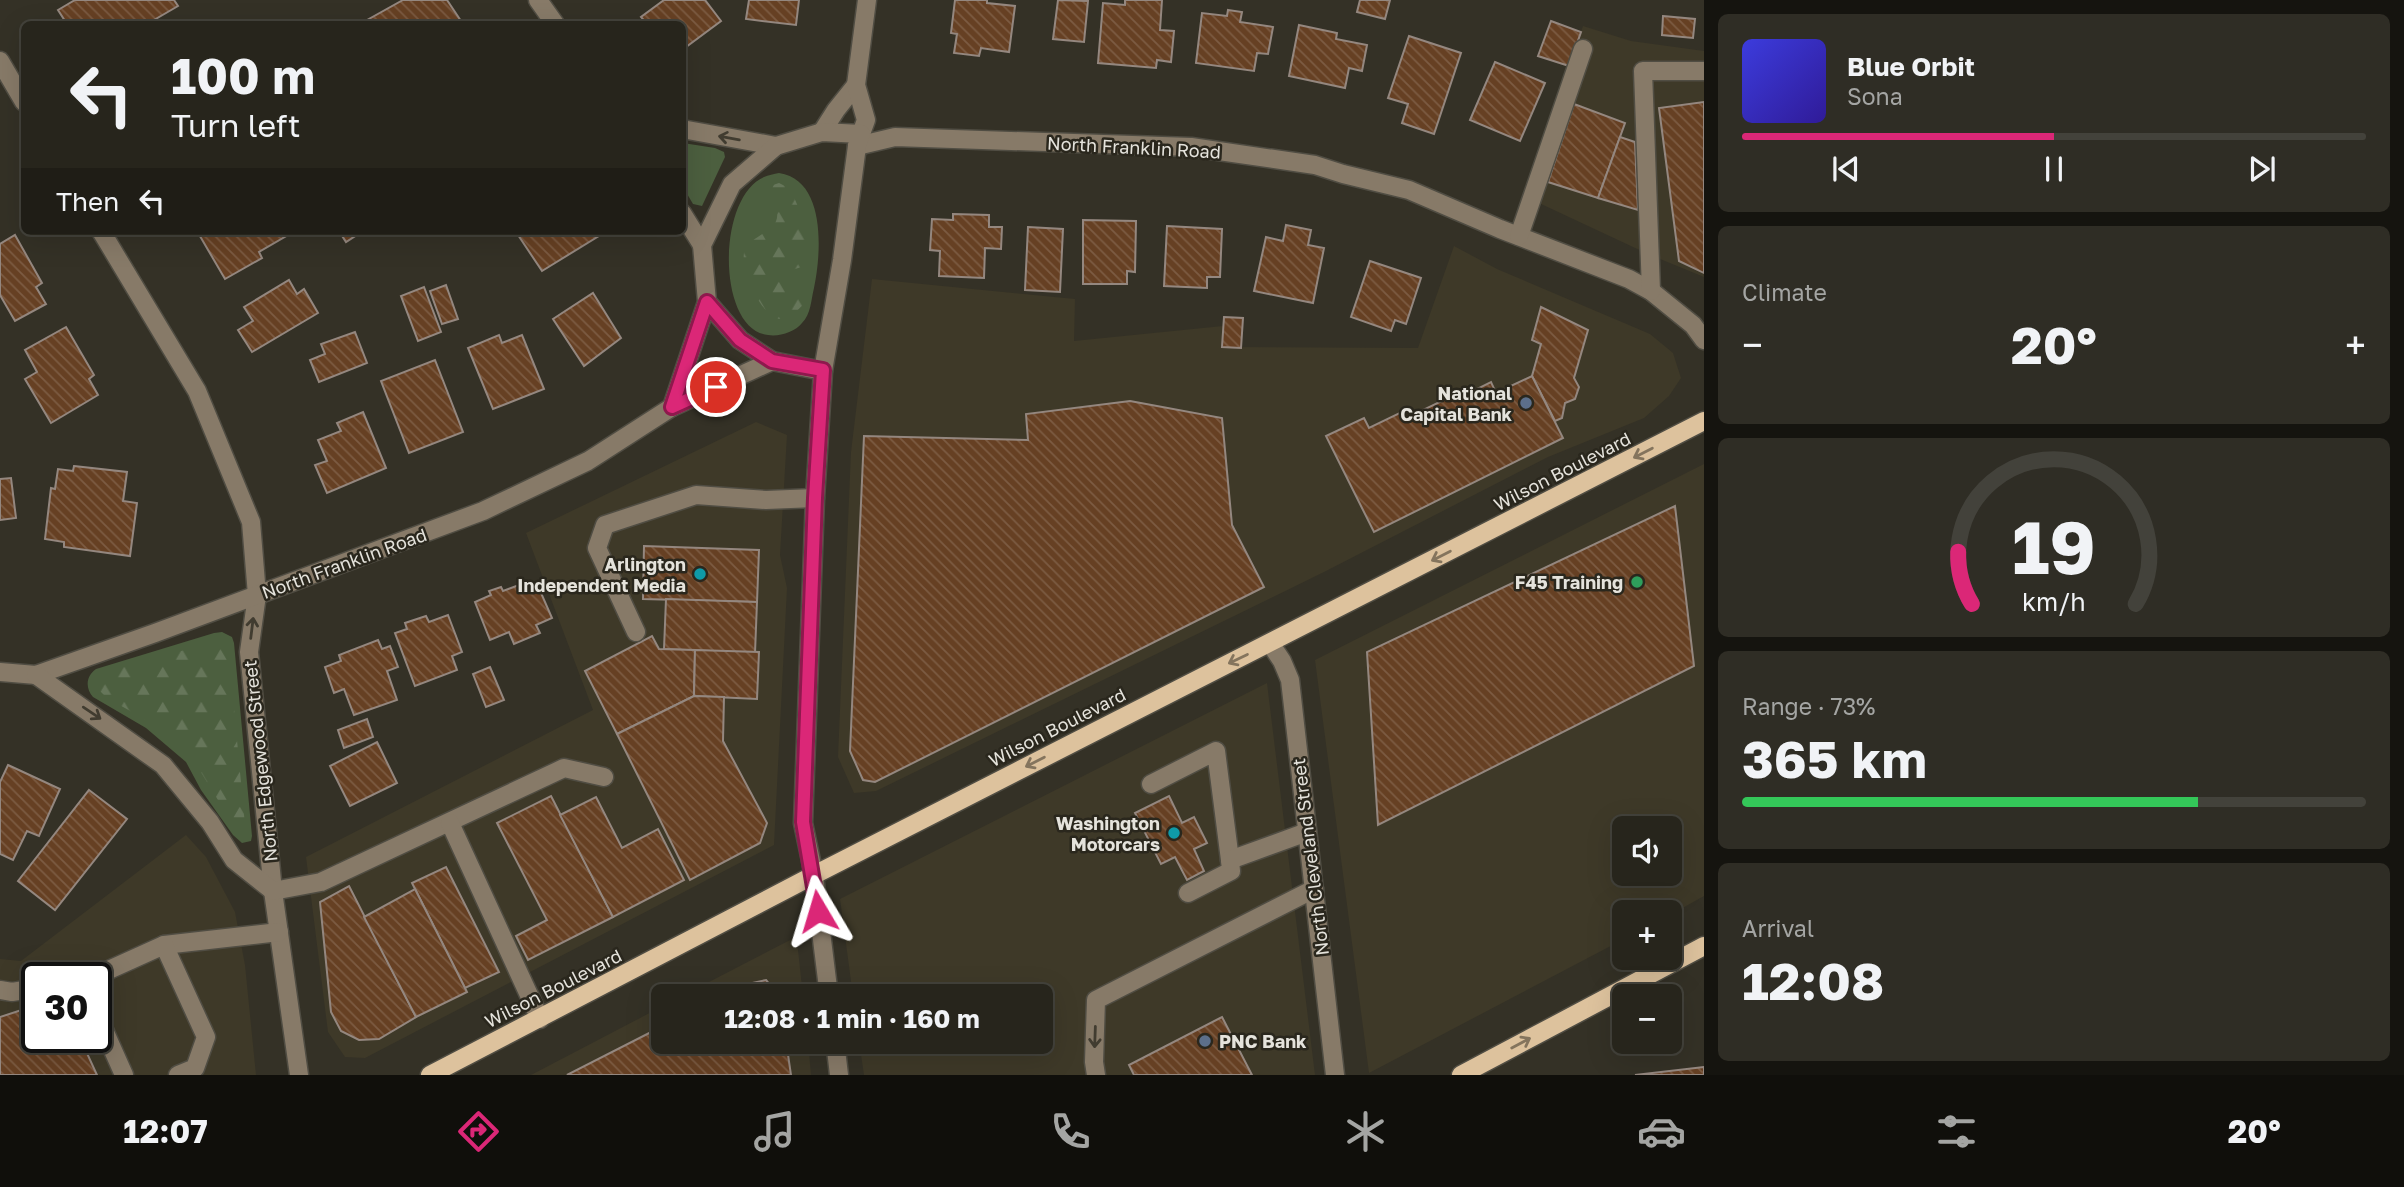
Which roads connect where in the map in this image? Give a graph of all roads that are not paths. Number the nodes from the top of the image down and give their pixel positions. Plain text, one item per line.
1 (538, 0) edge
2 (867, 0) edge
3 (553, 21) edge
4 (1583, 49) dead end
5 (0, 61) edge
6 (1704, 71) edge
7 (856, 85) junction
8 (21, 97) edge
9 (686, 130) edge
10 (822, 132) junction
11 (859, 140) junction
12 (776, 146) junction
13 (686, 219) edge
14 (103, 235) edge
15 (1519, 236) junction
16 (702, 245) junction
17 (1651, 290) junction
18 (707, 302) junction
19 (1704, 340) edge
20 (772, 361) junction
21 (823, 370) junction
22 (672, 407) junction
23 (1704, 421) edge
24 (815, 498) junction
25 (257, 595) junction
26 (636, 632) dead end
27 (1270, 643) junction
28 (0, 672) edge
29 (36, 675) junction
30 (604, 777) dead end
31 (1151, 784) dead end
32 (450, 823) junction
33 (1307, 832) junction
34 (1230, 860) junction
35 (814, 875) junction
36 (1314, 889) junction
37 (273, 891) junction
38 (1188, 893) dead end
39 (279, 932) junction
40 (164, 945) junction
41 (1704, 946) edge
42 (112, 969) edge
43 (828, 984) edge
44 (0, 990) edge
45 (21, 991) edge
46 (540, 1019) junction
47 (112, 1048) edge
48 (837, 1054) edge
49 (124, 1075) edge
50 (178, 1075) edge
51 (299, 1075) edge
52 (430, 1075) edge
53 (839, 1075) edge
54 (1096, 1075) edge
55 (1335, 1075) edge
56 (1461, 1075) edge

1 - 3 street
2 - 7 street
4 - 15 street
5 - 8 street
6 - 17 street
7 - 10 street
7 - 11 street
12 -> 9 street
10 - 11 street, North Franklin Road
10 - 12 street, North Franklin Road
11 - 15 street, North Franklin Road
11 - 21 street
12 - 16 street
13 - 16 street
14 - 25 street, North Edgewood Street
15 - 17 street, North Franklin Road
16 - 18 street
17 - 19 street, North Franklin Road
18 - 20 street
18 - 22 street
20 - 21 street
20 - 22 street, North Franklin Road
21 - 24 street
22 - 25 street, North Franklin Road
23 -> 27 main road, Wilson Boulevard
24 - 26 street
24 - 35 street
25 - 29 street, North Franklin Road
37 -> 25 street, North Edgewood Street
27 - 33 street, North Cleveland Street
27 -> 35 main road, Wilson Boulevard
28 - 29 street, North Franklin Road
29 -> 37 street
30 - 32 street
31 - 34 street
32 - 37 street
32 - 46 street
33 - 34 street
33 - 36 street, North Cleveland Street
34 - 38 street
35 - 43 street
35 - 46 main road, Wilson Boulevard
36 -> 54 street
36 - 55 street, North Cleveland Street
37 - 39 street, North Edgewood Street
39 - 40 street
39 - 51 street, North Edgewood Street
40 - 42 street
40 - 50 street
56 -> 41 main road
44 - 45 street
46 - 52 main road, Wilson Boulevard
47 - 49 street
48 - 53 street

